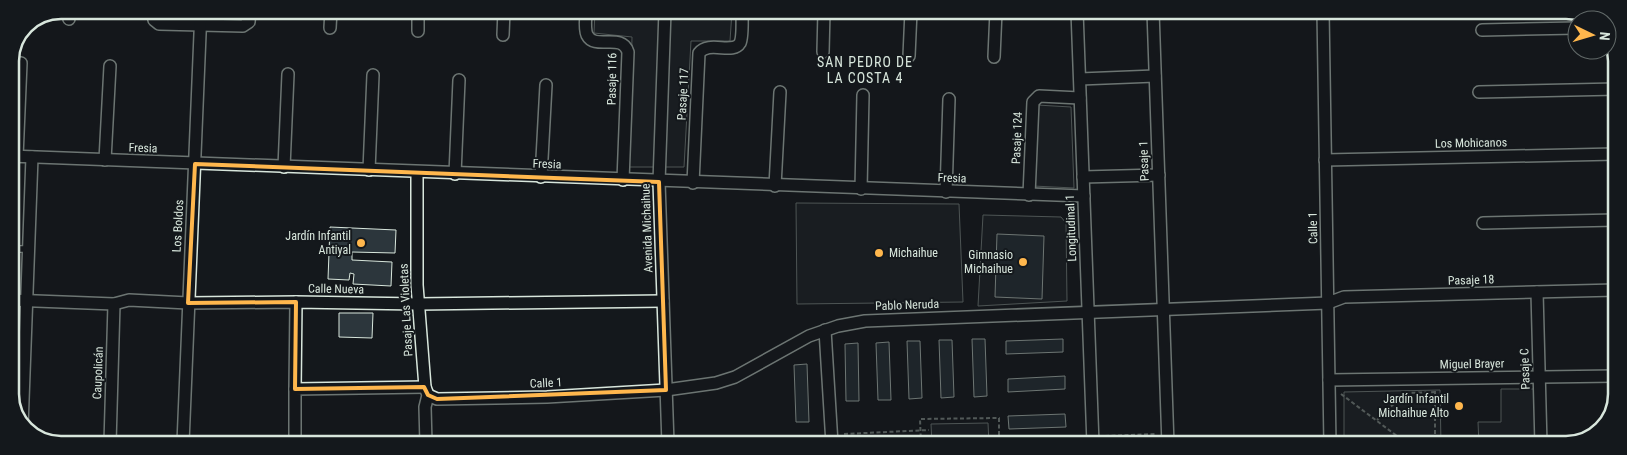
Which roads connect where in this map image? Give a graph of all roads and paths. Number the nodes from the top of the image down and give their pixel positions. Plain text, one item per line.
1 (154, 19) edge
2 (200, 19) edge
3 (249, 19) edge
4 (330, 19) edge
5 (418, 19) edge
6 (504, 19) edge
7 (586, 19) edge
8 (665, 19) edge
9 (742, 19) edge
10 (824, 19) edge
11 (911, 19) edge
12 (996, 19) edge
13 (1077, 19) edge
14 (1153, 19) edge
15 (1323, 19) edge
16 (200, 25) junction
17 (330, 28) dead end
18 (1567, 28) edge
19 (1482, 30) dead end
20 (418, 31) dead end
21 (503, 35) dead end
22 (823, 52) dead end
23 (909, 56) dead end
24 (994, 57) dead end
25 (21, 63) dead end
26 (110, 66) dead end
27 (288, 74) dead end
28 (373, 74) dead end
29 (1155, 76) junction
30 (1080, 79) junction
31 (459, 80) dead end
32 (546, 86) dead end
33 (1608, 89) edge
34 (19, 90) edge
35 (780, 92) dead end
36 (1478, 92) dead end
37 (863, 95) dead end
38 (1080, 98) junction
39 (949, 100) dead end
40 (1608, 154) edge
41 (19, 156) edge
42 (32, 157) junction
43 (106, 160) junction
44 (1326, 160) junction
45 (195, 164) junction
46 (284, 167) junction
47 (368, 170) junction
48 (417, 172) junction
49 (454, 174) junction
50 (1159, 175) junction
51 (541, 177) junction
52 (1083, 177) junction
53 (623, 180) junction
54 (659, 182) junction
55 (693, 183) junction
56 (775, 186) junction
57 (861, 189) junction
58 (946, 192) junction
59 (1029, 194) junction
60 (1084, 196) junction
61 (1608, 220) edge
62 (1483, 222) dead end
63 (19, 249) edge
64 (28, 249) junction
65 (1608, 290) edge
66 (1537, 292) junction
67 (19, 301) edge
68 (26, 301) junction
69 (663, 301) junction
70 (296, 302) junction
71 (188, 303) junction
72 (1328, 303) junction
73 (114, 304) junction
74 (418, 304) junction
75 (1163, 310) junction
76 (1088, 312) junction
77 (825, 330) junction
78 (1608, 376) edge
79 (1539, 377) junction
80 (1435, 379) junction
81 (1329, 380) junction
82 (295, 389) junction
83 (666, 390) junction
84 (427, 391) junction
85 (1435, 392) junction
86 (1341, 394) dead end
87 (22, 411) edge
88 (1377, 420) junction
89 (929, 430) dead end
90 (920, 431) junction
91 (110, 436) edge
92 (182, 436) edge
93 (294, 436) edge
94 (426, 436) edge
95 (668, 436) edge
96 (832, 436) edge
97 (865, 436) edge
98 (920, 436) edge
99 (999, 436) edge
100 (1092, 436) edge
101 (1167, 436) edge
102 (1330, 436) edge
103 (1397, 436) edge
104 (1436, 436) edge
105 (1541, 436) edge

1 - 16 street
2 - 16 street, Los Boldos
3 - 16 street
4 - 17 street
5 - 20 street
6 - 21 street
7 - 53 street, Pasaje 116
8 - 54 street, Avenida Michaihue
9 - 55 street, Pasaje 117
10 - 22 street
11 - 23 street
12 - 24 street
13 - 30 street, Longitudinal 1
14 - 29 street, Pasaje 1
15 - 44 street, Calle 1
16 - 45 street, Los Boldos
18 - 19 street
25 - 34 street
26 - 43 street
27 - 46 street
28 - 47 street
29 - 30 street
29 - 50 street, Pasaje 1
30 - 38 street, Longitudinal 1
31 - 49 street
32 - 51 street
33 - 36 street
35 - 56 street
37 - 57 street
38 - 52 street, Longitudinal 1
38 - 59 street, Pasaje 124
39 - 58 street
40 - 44 street, Los Mohicanos
41 - 42 street, Fresia
42 - 43 street, Fresia
42 - 64 street
43 - 45 street, Fresia
44 - 72 street, Calle 1
45 - 46 street, Fresia
45 - 71 street, Los Boldos
46 - 47 street, Fresia
47 - 48 street, Fresia
48 - 49 street, Fresia
48 - 74 street, Pasaje Las Violetas
49 - 51 street, Fresia
50 - 52 street
50 - 75 street, Pasaje 1
51 - 53 street, Fresia
52 - 60 street, Longitudinal 1
53 - 54 street, Fresia
54 - 55 street, Fresia
54 - 69 street, Avenida Michaihue
55 - 56 street, Fresia
56 - 57 street, Fresia
57 - 58 street, Fresia
58 - 59 street, Fresia
59 - 60 street, Fresia
60 - 76 street, Longitudinal 1
61 - 62 street
63 - 64 lane
64 - 68 street
65 - 66 street, Pasaje 18
66 - 72 street, Pasaje 18
66 - 79 street, Pasaje C
67 - 68 street, Calle Nueva
68 - 73 street, Calle Nueva
68 - 87 street
69 - 74 street, Calle Nueva
69 - 83 street, Avenida Michaihue
70 - 71 street, Calle Nueva
70 - 74 street, Calle Nueva
70 - 82 street
71 - 73 street, Calle Nueva
71 - 92 street, Los Boldos
72 - 75 street, Pasaje 18
72 - 81 street, Calle 1
73 - 91 street, Caupolicán
74 - 84 street, Pasaje Las Violetas
75 - 76 street, Pablo Neruda
75 - 101 street
76 - 77 street, Pablo Neruda
76 - 100 street, Longitudinal 1
77 - 83 street, Pablo Neruda
77 - 96 street
78 - 79 street, Miguel Brayer
79 - 80 street, Miguel Brayer
79 - 105 street, Pasaje C
80 - 81 street, Miguel Brayer
80 - 85 path
81 - 102 street, Calle 1
82 - 84 street, Calle 1
82 - 93 street
83 - 84 street, Calle 1
83 - 95 street, Avenida Michaihue
84 - 94 street, Pasaje Las Violetas
85 - 88 path
85 - 104 path
86 - 88 path
88 - 103 path
89 - 90 path
90 - 97 path
90 - 98 path
90 - 99 path

